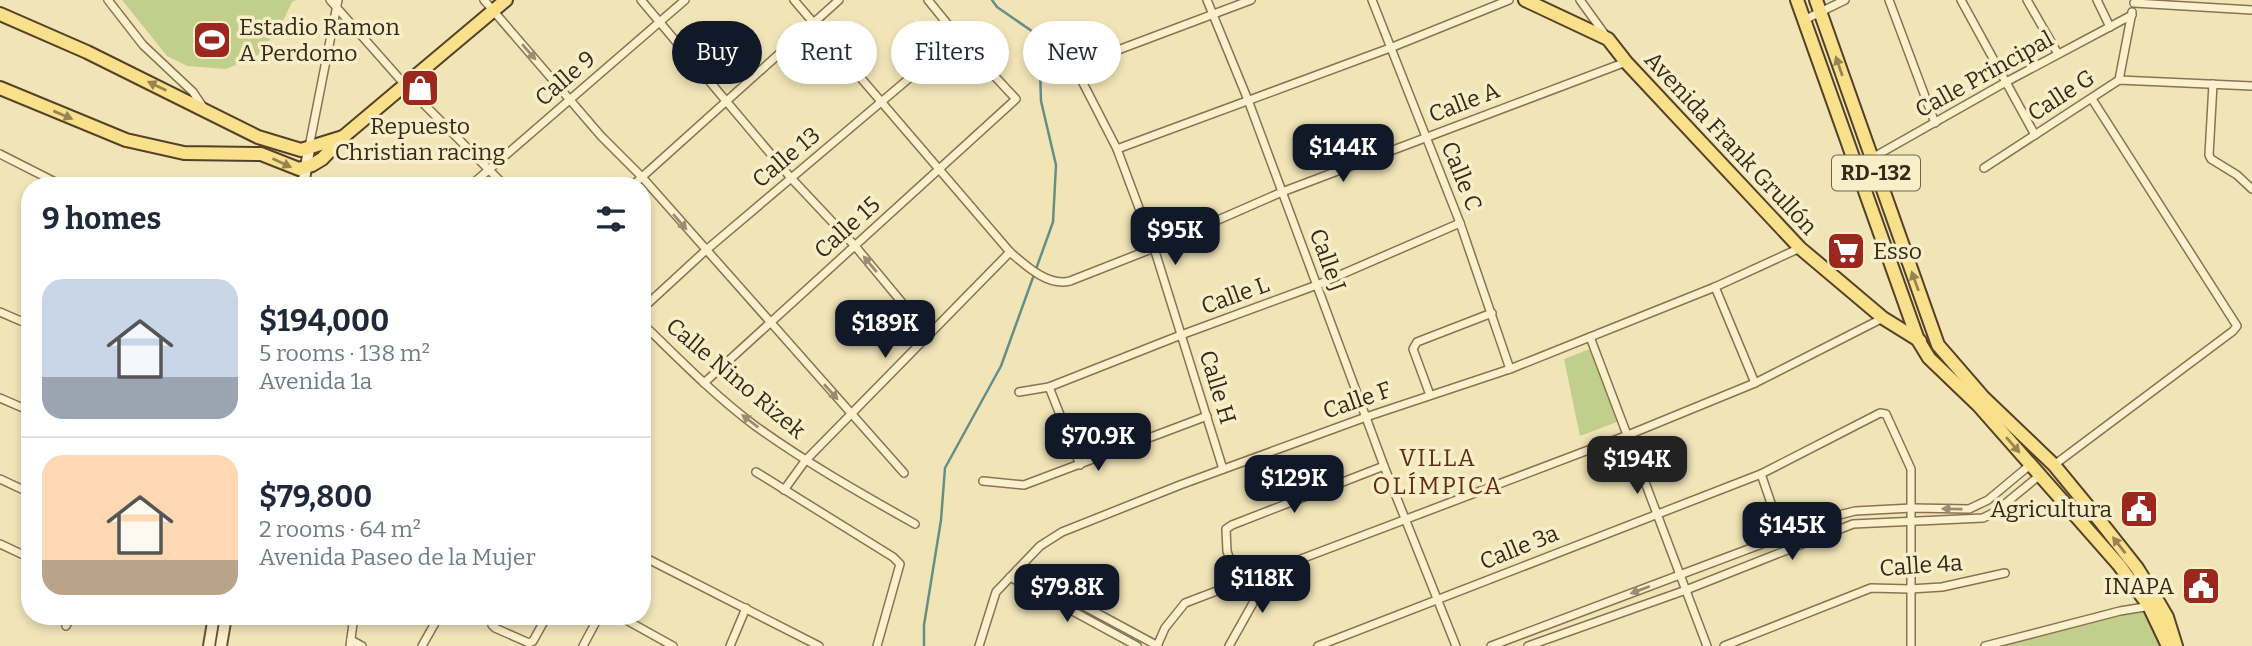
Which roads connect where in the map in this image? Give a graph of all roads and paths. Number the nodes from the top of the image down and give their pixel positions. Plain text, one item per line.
1 (108, 0) edge
2 (330, 0) edge
3 (484, 0) edge
4 (506, 0) edge
5 (640, 0) edge
6 (685, 0) edge
7 (794, 0) edge
8 (839, 0) edge
9 (928, 0) edge
10 (1207, 0) edge
11 (1251, 0) edge
12 (1371, 0) edge
13 (1509, 0) edge
14 (1525, 0) edge
15 (1580, 0) edge
16 (1797, 0) edge
17 (1845, 0) edge
18 (1889, 0) edge
19 (1961, 0) edge
20 (2027, 0) edge
21 (2098, 0) edge
22 (2134, 2) edge
23 (337, 4) edge
24 (1818, 6) edge
25 (494, 10) junction
26 (2252, 10) edge
27 (0, 14) edge
28 (1213, 15) junction
29 (2132, 15) junction
30 (1804, 20) junction
31 (659, 21) junction
32 (812, 21) edge
33 (816, 21) edge
34 (945, 21) edge
35 (2110, 27) junction
36 (1608, 38) junction
37 (1390, 48) junction
38 (1121, 49) edge
39 (2057, 54) junction
40 (776, 57) edge
41 (1626, 62) junction
42 (2119, 80) junction
43 (2006, 82) junction
44 (865, 84) edge
45 (903, 84) edge
46 (1002, 84) edge
47 (1084, 84) edge
48 (2213, 84) junction
49 (406, 86) junction
50 (2252, 86) edge
51 (0, 88) edge
52 (190, 96) junction
53 (570, 99) junction
54 (2092, 99) junction
55 (1248, 100) junction
56 (726, 101) junction
57 (881, 103) junction
58 (1935, 123) junction
59 (2035, 135) junction
60 (258, 137) junction
61 (343, 137) junction
62 (1425, 137) junction
63 (309, 149) junction
64 (1117, 149) junction
65 (252, 153) junction
66 (0, 154) edge
67 (1871, 160) junction
68 (1856, 167) junction
69 (490, 169) junction
70 (939, 169) junction
71 (1984, 169) dead end
72 (45, 177) edge
73 (299, 177) edge
74 (304, 177) edge
75 (307, 177) edge
76 (481, 177) edge
77 (497, 177) edge
78 (642, 177) joint
79 (791, 178) junction
80 (651, 188) edge
81 (2252, 189) edge
82 (1282, 192) junction
83 (1460, 223) junction
84 (855, 246) junction
85 (1800, 247) junction
86 (1154, 248) junction
87 (705, 251) junction
88 (1010, 252) junction
89 (1317, 285) junction
90 (1715, 287) junction
91 (651, 302) edge
92 (0, 312) edge
93 (1492, 313) junction
94 (1883, 318) junction
95 (21, 322) edge
96 (769, 324) junction
97 (651, 332) edge
98 (929, 335) junction
99 (1181, 335) junction
100 (1590, 337) junction
101 (1918, 341) junction
102 (1938, 345) junction
103 (1510, 369) junction
104 (704, 383) junction
105 (1755, 383) junction
106 (1049, 387) junction
107 (1019, 391) dead end
108 (1430, 396) junction
109 (0, 398) edge
110 (21, 407) edge
111 (851, 414) junction
112 (1207, 416) junction
113 (1366, 417) junction
114 (1628, 435) junction
115 (805, 461) junction
116 (1080, 465) junction
117 (2030, 465) junction
118 (2054, 465) junction
119 (1384, 466) junction
120 (1223, 469) junction
121 (756, 471) dead end
122 (904, 473) dead end
123 (1761, 474) junction
124 (2040, 475) junction
125 (0, 479) edge
126 (983, 481) dead end
127 (21, 489) edge
128 (784, 490) junction
129 (1912, 508) junction
130 (1658, 513) junction
131 (1405, 520) junction
132 (1910, 522) junction
133 (915, 524) dead end
134 (1782, 535) junction
135 (0, 544) edge
136 (21, 554) edge
137 (651, 560) edge
138 (1017, 570) junction
139 (1271, 571) junction
140 (2005, 573) dead end
141 (1680, 575) junction
142 (1010, 577) junction
143 (1237, 582) junction
144 (1910, 589) junction
145 (1686, 590) junction
146 (1439, 599) junction
147 (2155, 606) junction
148 (746, 608) junction
149 (212, 625) edge
150 (224, 625) edge
151 (353, 625) edge
152 (434, 625) edge
153 (492, 625) edge
154 (542, 625) edge
155 (595, 625) edge
156 (635, 625) edge
157 (350, 643) edge
158 (209, 646) edge
159 (221, 646) edge
160 (362, 646) edge
161 (422, 646) edge
162 (583, 646) edge
163 (673, 646) edge
164 (730, 646) edge
165 (819, 646) edge
166 (877, 646) edge
167 (979, 646) edge
168 (1137, 646) edge
169 (1157, 646) edge
170 (1229, 646) edge
171 (1318, 646) edge
172 (1456, 646) edge
173 (1491, 646) edge
174 (1528, 646) edge
175 (1707, 646) edge
176 (1724, 646) edge
177 (1911, 646) edge
178 (1986, 646) edge
179 (2168, 646) edge
180 (2176, 646) edge

1 - 52 street
2 - 23 street
3 - 25 street
4 - 25 main road
5 - 31 street
6 - 31 street, Calle 9
7 - 32 street, Calle A
8 - 33 street
9 - 34 street
10 - 28 street, Calle J
11 - 28 street
12 - 37 street, Calle C
13 - 37 street
14 - 36 main road, Avenida Frank Grullón
15 - 36 street
16 - 30 main road, RD-132
17 - 24 street
18 - 58 street
19 - 43 street
20 - 39 street
21 - 35 street
22 - 26 street
22 - 29 street
23 - 49 street
23 - 63 street
24 - 30 street
67 -> 24 main road, RD-132
25 - 49 main road
25 -> 53 street
52 -> 27 main road
28 - 38 street
28 - 55 street, Calle J
29 - 35 street, Calle Principal
29 - 42 street
30 - 68 main road, RD-132
31 - 53 street, Calle 9
31 - 56 street
35 - 39 street, Calle Principal
36 - 41 main road, Avenida Frank Grullón
37 - 55 street
37 - 62 street, Calle C
39 - 43 street, Calle Principal
40 - 56 street
41 - 62 street, Calle A
41 - 85 main road, Avenida Frank Grullón
42 - 48 street, Calle G
42 - 54 street, Calle G
43 - 58 street, Calle Principal
43 - 59 street
44 - 57 street, Calle A
45 - 57 street, Calle 13
46 - 70 street, Calle 15
47 - 64 street, Calle H
48 - 50 street, Calle G
48 - 81 street
49 - 61 main road
49 - 69 street
51 -> 65 main road
52 - 60 main road
53 - 69 street, Calle 9
53 - 78 street
54 - 59 street, Calle G
54 - 118 street
55 - 64 street
55 - 82 street, Calle J
56 - 78 street
56 - 79 street
57 - 70 street, Calle A
57 - 79 street, Calle 13
58 - 67 street, Calle Principal
59 - 71 street, Calle G
60 - 63 main road
60 - 65 main road
61 - 63 main road
61 - 75 main road
62 - 82 street, Calle A
62 - 83 street, Calle C
63 - 74 street
64 - 86 street, Calle H
65 -> 73 main road
66 - 72 street
67 - 68 street, Calle Principal
102 -> 67 main road, RD-132
68 - 101 main road, RD-132
69 - 76 street, Calle 9
69 - 77 street
70 - 84 street, Calle 15
70 - 88 street, Calle A
79 - 84 street
79 - 87 street, Calle 13
80 -> 87 street
82 - 86 street, Calle A
82 - 89 street, Calle J
83 - 89 street, Calle L
83 - 93 street, Calle C
84 - 96 street, Calle 15
98 -> 84 street
85 - 90 street, Calle F
85 - 94 main road, Avenida Frank Grullón
86 - 88 street, Calle A
86 - 99 street, Calle H
87 - 91 street, Calle 13
87 - 96 street
88 - 98 street
89 - 99 street, Calle L
89 - 113 street, Calle J
90 - 100 street, Calle F
90 - 105 street
92 - 95 street
93 - 103 street, Calle C
93 - 108 street
94 - 101 main road, Avenida Frank Grullón
94 - 105 street
96 - 104 street, Calle 15
96 -> 111 street
97 - 104 street, Calle Nino Rizek
98 - 111 street
99 - 106 street, Calle L
99 - 112 street, Calle H
100 - 103 street, Calle F
100 - 114 street
101 - 102 main road, Avenida Frank Grullón
101 -> 117 main road, RD-132
102 - 118 main road, RD-132
103 - 108 street, Calle F
115 -> 104 street, Calle Nino Rizek
105 - 114 street
106 - 107 street, Calle L
106 - 116 street
108 - 113 street, Calle F
109 - 110 street
111 - 115 street
111 - 122 street
112 - 116 street
112 - 120 street, Calle H
113 - 119 street, Calle J
113 - 120 street, Calle F
114 - 130 street
114 - 131 street
115 - 128 street
115 - 133 street, Calle Nino Rizek
116 - 126 street
117 - 124 main road, RD-132
117 -> 129 street
147 -> 118 main road, RD-132
119 - 131 street, Calle J
119 - 143 street
120 - 138 street, Calle F
121 - 128 street
123 - 129 street, Calle 3a
123 - 130 street, Calle 3a
123 - 134 street
124 - 132 street
124 - 147 main road, RD-132
125 - 127 street
128 - 166 street
129 - 132 street
129 - 134 street
130 - 141 street
130 - 146 street, Calle 3a
131 - 139 street
131 - 146 street, Calle J
132 - 144 street
132 - 145 street
134 - 141 street
135 - 136 street
137 - 148 street
138 - 142 street, Calle F
138 - 169 street
139 - 143 street
139 - 170 street
140 - 144 street, Calle 4a
141 - 145 street
141 -> 173 street
142 - 167 street, Calle F
142 - 168 street
143 - 169 street
144 - 176 street, Calle 4a
144 - 177 street
145 - 174 street
145 - 175 street
146 - 171 street, Calle 3a
146 - 172 street, Calle J
147 - 178 street
147 - 179 main road, RD-132
147 - 180 main road, RD-132
148 - 164 street
148 - 165 street
149 - 158 street
150 - 159 street
151 - 157 street
152 - 161 street
153 - 154 street
155 - 162 street
156 - 163 street
157 - 160 street

